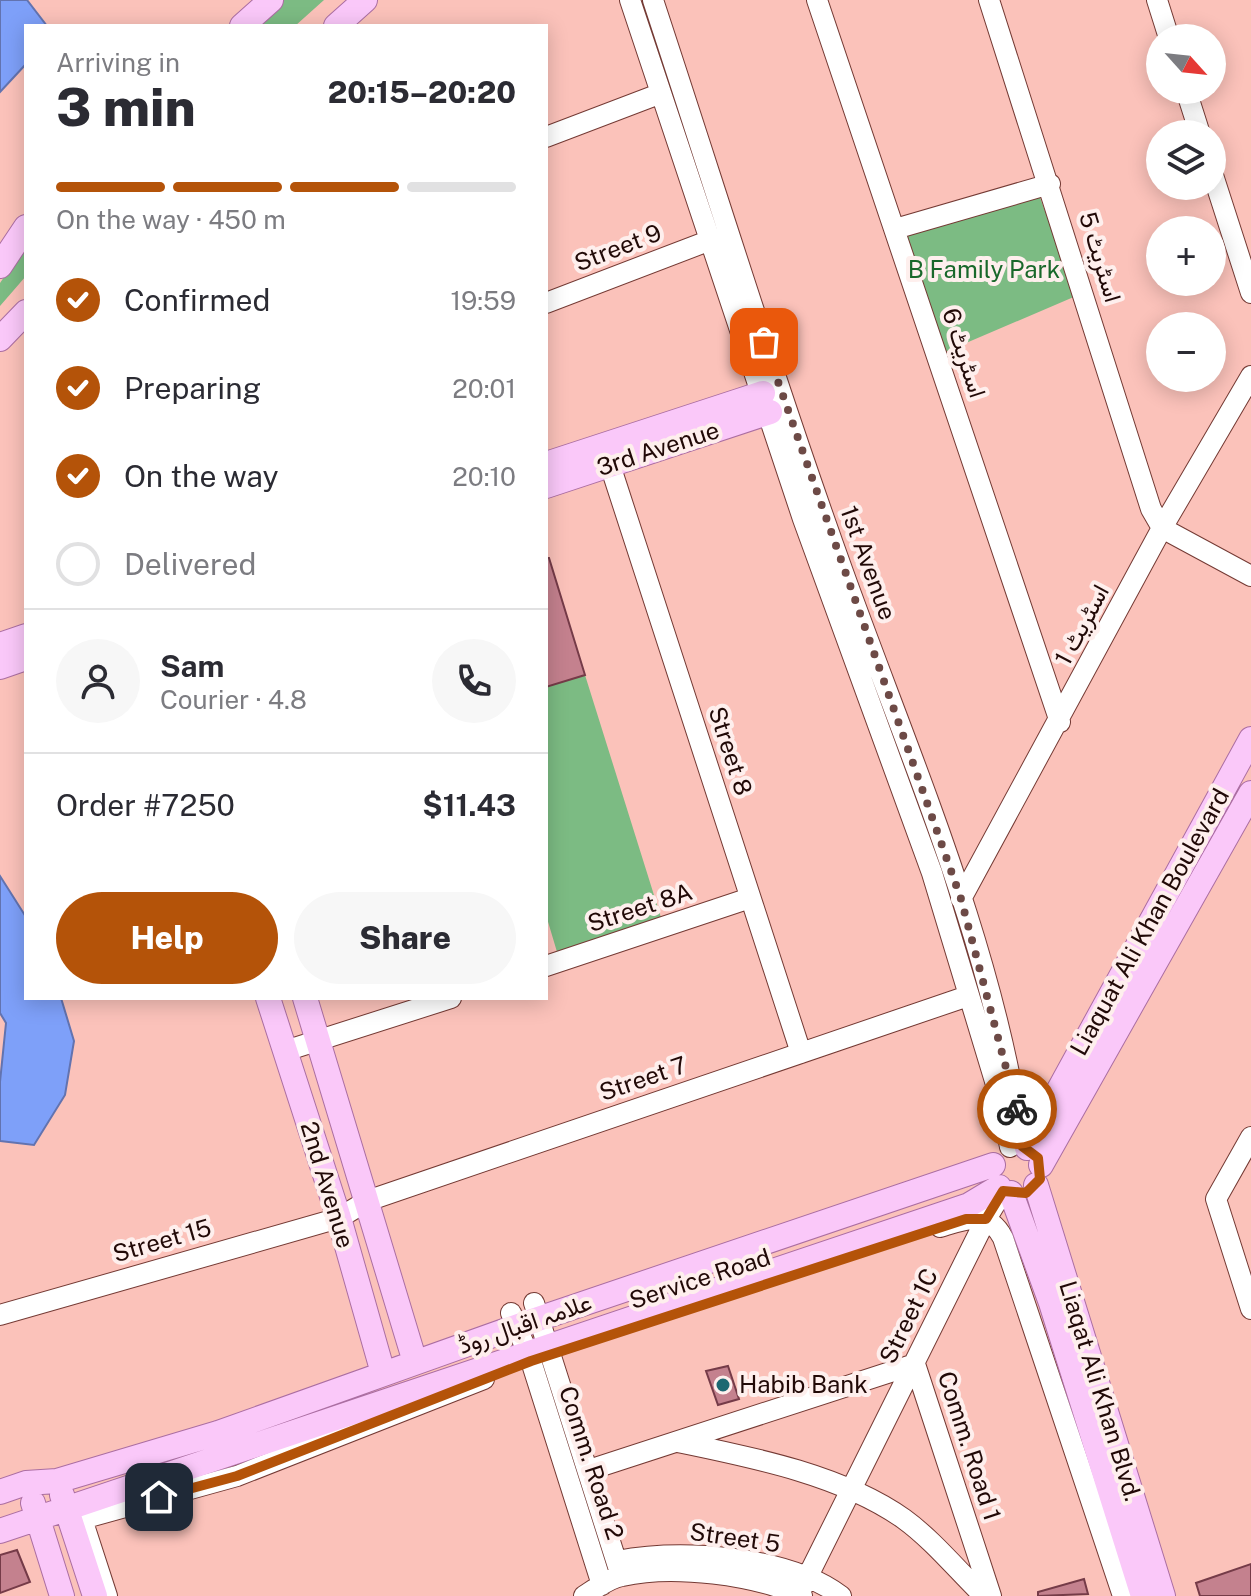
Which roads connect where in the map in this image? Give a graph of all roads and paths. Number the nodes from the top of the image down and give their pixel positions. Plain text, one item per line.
1 (271, 0) edge
2 (365, 0) edge
3 (630, 0) edge
4 (653, 0) edge
5 (817, 0) edge
6 (989, 0) edge
7 (1157, 0) edge
8 (244, 24) edge
9 (338, 24) edge
10 (1165, 24) edge
11 (659, 94) junction
12 (548, 136) edge
13 (1050, 184) junction
14 (1221, 200) edge
15 (895, 229) junction
16 (24, 230) edge
17 (708, 241) junction
18 (0, 266) edge
19 (1251, 293) edge
20 (548, 302) edge
21 (24, 314) edge
22 (0, 339) edge
23 (1251, 376) edge
24 (766, 402) junction
25 (548, 463) edge
26 (610, 465) junction
27 (548, 485) edge
28 (1162, 528) junction
29 (1251, 576) edge
30 (24, 637) edge
31 (0, 645) edge
32 (24, 659) edge
33 (0, 667) edge
34 (1060, 722) junction
35 (1251, 739) edge
36 (1251, 793) edge
37 (750, 898) junction
38 (961, 899) junction
39 (548, 965) edge
40 (968, 996) junction
41 (269, 1000) edge
42 (306, 1000) edge
43 (445, 1000) edge
44 (319, 1042) junction
45 (285, 1051) junction
46 (801, 1053) junction
47 (1251, 1137) edge
48 (1027, 1158) junction
49 (1001, 1184) junction
50 (367, 1201) junction
51 (339, 1218) junction
52 (986, 1219) junction
53 (1251, 1309) edge
54 (0, 1315) edge
55 (525, 1315) junction
56 (539, 1353) junction
57 (415, 1362) junction
58 (915, 1364) junction
59 (383, 1373) junction
60 (678, 1442) junction
61 (589, 1470) junction
62 (57, 1481) junction
63 (26, 1483) junction
64 (0, 1492) edge
65 (850, 1492) junction
66 (66, 1508) junction
67 (37, 1516) junction
68 (0, 1531) edge
69 (619, 1568) junction
70 (602, 1585) junction
71 (803, 1589) edge
72 (62, 1596) edge
73 (95, 1596) edge
74 (107, 1596) edge
75 (584, 1596) edge
76 (841, 1596) edge
77 (984, 1596) edge
78 (991, 1596) edge
79 (1123, 1596) edge
80 (1143, 1596) edge
81 (1163, 1596) edge

1 - 8 main road
2 - 9 main road
3 - 11 street
4 - 38 street, 1st Avenue
5 - 15 street, اسٹریٹ 6
6 - 13 street, اسٹریٹ 5
7 - 10 street
11 - 12 street
11 - 17 street
13 - 15 street
13 - 28 street, اسٹریٹ 5
14 - 19 street
15 - 34 street, اسٹریٹ 6
16 - 18 main road
17 - 20 street, Street 9
17 - 24 street
21 - 22 main road
23 - 28 street, اسٹریٹ 1
24 - 25 main road, 3rd Avenue
24 - 26 main road, 3rd Avenue
24 - 40 street
26 - 27 main road, 3rd Avenue
26 - 37 street, Street 8
28 - 29 street
28 - 34 street, اسٹریٹ 1
30 - 31 main road
32 - 33 main road
34 - 38 street, اسٹریٹ 1
35 - 48 main road, Liaquat Ali Khan Boulevard
36 - 48 main road, Liaquat Ali Khan Boulevard
37 - 39 street, Street 8A
37 - 46 street, Street 8
38 - 48 street, 1st Avenue
40 - 46 street, Street 7
40 - 48 street
41 - 45 main road, 2nd Avenue
42 - 44 main road, 2nd Avenue
43 - 44 street
44 - 45 street
44 - 50 main road, 2nd Avenue
45 - 51 main road, 2nd Avenue
46 - 50 street, Street 7
47 - 53 street
48 - 49 main road
48 - 49 main road
48 - 81 main road, Liaqat Ali Khan Blvd.
49 - 52 street, Street 1C
49 - 55 main road, علامہ اقبال روڈ
49 - 56 main road
49 - 80 main road, Liaqat Ali Khan Blvd.
50 - 51 street, Street 7
50 - 57 main road, 2nd Avenue
51 - 54 street, Street 15
51 - 59 main road, 2nd Avenue
52 - 56 street, Service Road
52 - 58 street, Street 1C
52 - 79 street
55 - 56 street, Comm. Road 2
55 - 57 main road, علامہ اقبال روڈ
56 - 61 street, Comm. Road 2
56 - 66 main road
56 - 70 street, Comm. Road 2
56 - 74 street, Service Road
57 - 59 main road, علامہ اقبال روڈ
58 - 60 street, Comm. Road 1
58 - 65 street, Street 1C
58 - 78 street, Comm. Road 1
59 - 62 main road, علامہ اقبال روڈ
60 - 61 street, Comm. Road 1
60 - 65 street
61 - 69 street, Comm. Road 2
62 - 63 main road, علامہ اقبال روڈ
62 - 66 main road
63 - 64 main road, علامہ اقبال روڈ
63 - 67 main road
65 - 71 street, Street 1C
65 - 77 street
66 - 67 main road
66 - 73 main road
67 - 68 main road
67 - 72 main road
69 - 70 street, Street 5
69 - 71 street, Street 5
70 - 75 street, Street 5
71 - 76 street, Street 5

